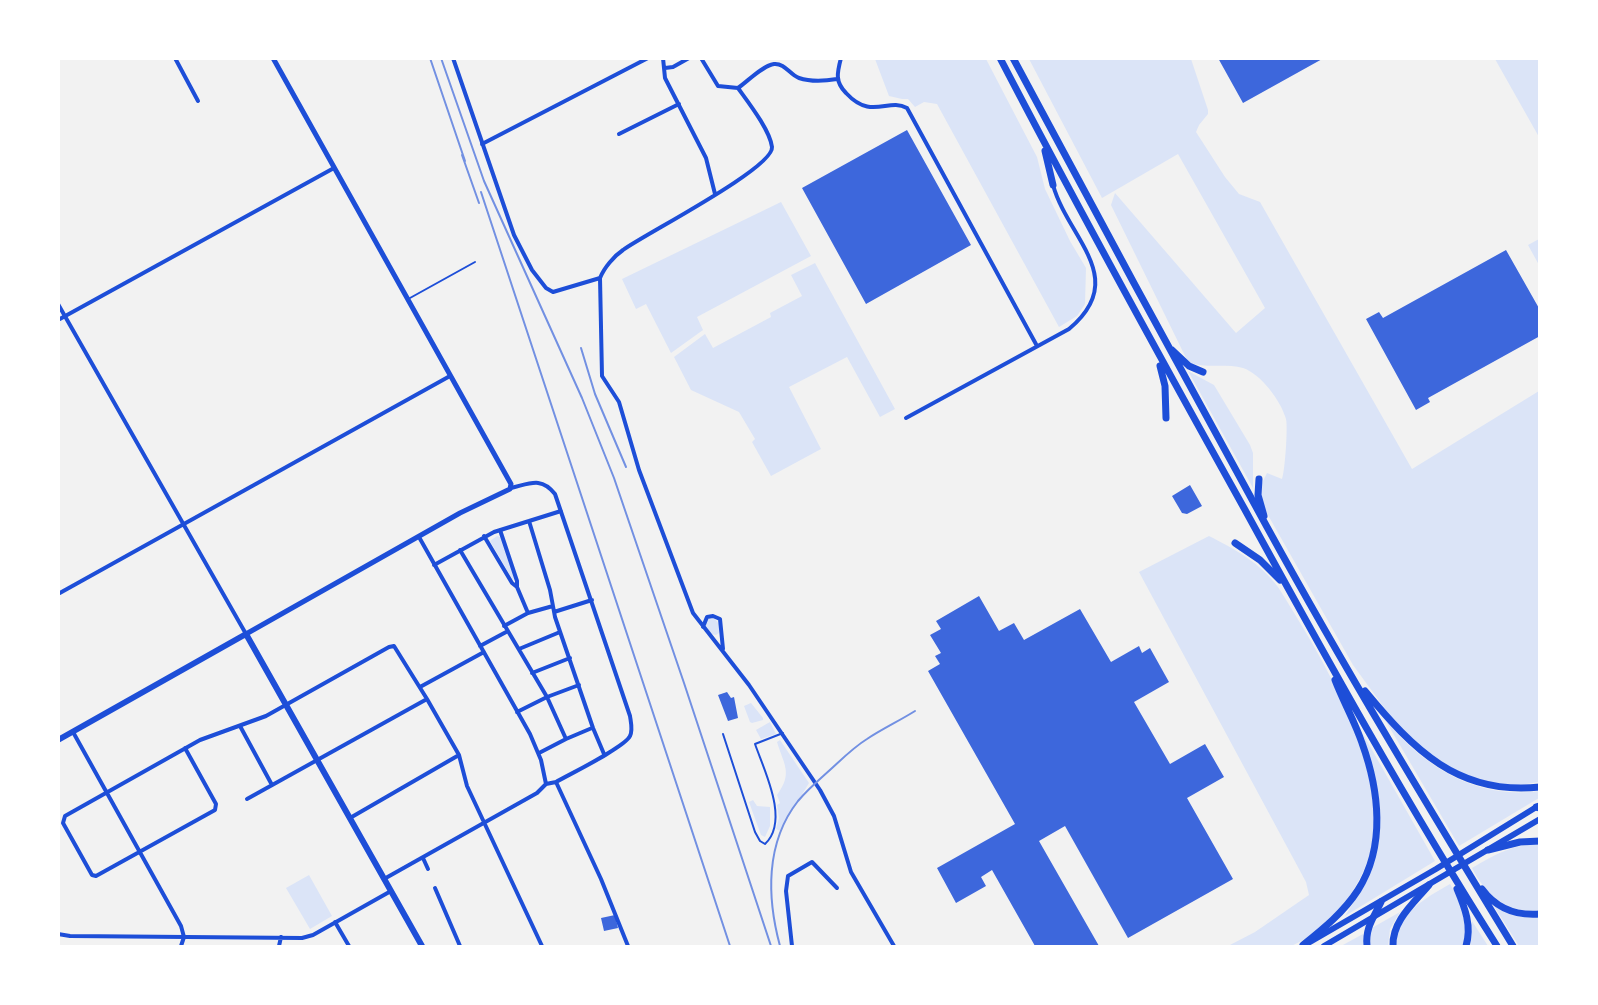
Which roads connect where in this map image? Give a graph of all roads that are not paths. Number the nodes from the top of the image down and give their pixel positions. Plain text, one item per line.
1 (175, 58) edge
2 (273, 58) edge
3 (453, 58) edge
4 (648, 58) edge
5 (663, 58) edge
6 (689, 58) edge
7 (701, 58) edge
8 (841, 58) edge
9 (1000, 58) edge
10 (1013, 58) edge
11 (665, 68) junction
12 (837, 79) junction
13 (738, 88) junction
14 (198, 101) dead end
15 (679, 104) junction
16 (619, 134) dead end
17 (1041, 137) junction
18 (482, 144) junction
19 (334, 168) junction
20 (1053, 185) joint
21 (715, 194) junction
22 (475, 262) dead end
23 (600, 278) junction
24 (407, 300) junction
25 (58, 304) edge
26 (65, 316) junction
27 (58, 320) edge
28 (1163, 339) junction
29 (1037, 346) junction
30 (1156, 352) junction
31 (1203, 372) dead end
32 (450, 376) junction
33 (906, 418) dead end
34 (1167, 418) dead end
35 (1260, 479) dead end
36 (510, 489) junction
37 (561, 511) junction
38 (529, 521) junction
39 (184, 524) junction
40 (1267, 527) junction
41 (500, 530) junction
42 (484, 536) junction
43 (419, 537) junction
44 (1235, 543) dead end
45 (460, 550) junction
46 (434, 565) junction
47 (517, 588) junction
48 (1288, 588) junction
49 (58, 594) edge
50 (592, 600) junction
51 (553, 606) junction
52 (554, 612) junction
53 (693, 613) junction
54 (528, 614) junction
55 (705, 620) junction
56 (504, 626) junction
57 (703, 628) junction
58 (508, 631) junction
59 (560, 632) junction
60 (246, 634) junction
61 (721, 634) junction
62 (710, 636) junction
63 (480, 646) junction
64 (519, 649) junction
65 (723, 651) junction
66 (484, 652) junction
67 (570, 658) junction
68 (1326, 658) junction
69 (532, 673) junction
70 (1351, 674) junction
71 (579, 685) junction
72 (420, 687) junction
73 (547, 697) junction
74 (427, 699) junction
75 (286, 705) junction
76 (518, 712) junction
77 (240, 726) junction
78 (593, 728) junction
79 (73, 732) junction
80 (723, 734) dead end
81 (783, 734) junction
82 (566, 738) junction
83 (58, 740) edge
84 (185, 748) junction
85 (539, 753) junction
86 (604, 754) junction
87 (459, 755) junction
88 (317, 760) junction
89 (556, 782) junction
90 (546, 784) junction
91 (272, 785) junction
92 (1539, 787) edge
93 (108, 792) junction
94 (247, 799) dead end
95 (1538, 807) edge
96 (350, 818) junction
97 (1539, 819) edge
98 (486, 823) junction
99 (1539, 841) edge
100 (1488, 850) junction
101 (140, 852) junction
102 (423, 858) junction
103 (428, 869) dead end
104 (1467, 873) junction
105 (384, 879) junction
106 (1430, 885) junction
107 (435, 888) dead end
108 (837, 888) dead end
109 (391, 891) junction
110 (1462, 895) junction
111 (1381, 902) junction
112 (1539, 914) edge
113 (1370, 920) junction
114 (335, 921) junction
115 (58, 934) edge
116 (184, 936) junction
117 (280, 937) junction
118 (181, 946) edge
119 (279, 946) edge
120 (349, 946) edge
121 (422, 946) edge
122 (460, 946) edge
123 (542, 946) edge
124 (628, 946) edge
125 (792, 946) edge
126 (894, 946) edge
127 (1303, 946) edge
128 (1324, 946) edge
129 (1367, 946) edge
130 (1393, 946) edge
131 (1466, 946) edge
132 (1497, 946) edge
133 (1513, 946) edge

1 - 14 street
2 - 19 street
3 - 18 street
4 - 18 street
5 - 11 street
6 - 11 street
7 - 13 street
8 - 12 street
9 - 17 highway
10 - 28 highway
11 - 15 street
12 - 13 street
12 - 29 street
13 - 21 street
15 - 16 street
15 - 21 street
17 - 20 highway
17 - 30 highway
18 - 23 street
19 - 24 street
19 - 26 street
20 - 29 street
21 - 23 street
22 - 24 lane
23 - 53 street
24 - 32 street
25 - 26 street
26 - 27 street
26 - 39 street
28 - 31 highway
28 - 40 highway
29 - 33 street
30 - 34 highway
30 - 48 highway
32 - 36 street
32 - 39 street
35 - 40 highway
36 - 37 street
36 - 43 street
37 - 38 street
37 - 50 street
38 - 41 street
38 - 51 street
39 - 49 street
39 - 60 street
40 - 70 highway
41 - 42 street
41 - 47 street
42 - 45 street
42 - 47 street
43 - 46 street
43 - 60 street
44 - 48 highway
45 - 46 street
45 - 56 street
46 - 63 street
47 - 54 street
48 - 68 highway
50 - 52 street
50 - 86 street
51 - 52 street
51 - 54 street
52 - 59 street
53 - 55 street
53 - 57 street
54 - 56 street
55 - 57 street
55 - 61 street
56 - 58 street
57 - 62 street
58 - 63 street
58 - 64 street
59 - 64 street
59 - 67 street
60 - 75 main road
60 - 79 main road
61 - 62 street
61 - 65 street
62 - 65 street
63 - 66 street
64 - 69 street
65 - 81 street
66 - 72 street
66 - 76 street
67 - 69 street
67 - 71 street
68 - 110 highway
68 - 127 highway
69 - 73 street
70 - 92 highway
70 - 104 highway
71 - 73 street
71 - 78 street
72 - 74 street
72 - 75 street
73 - 76 street
73 - 82 street
74 - 87 street
74 - 88 street
75 - 77 street
75 - 88 main road
76 - 85 street
77 - 84 street
77 - 91 street
78 - 82 street
78 - 86 street
79 - 83 main road
79 - 93 street
80 - 81 lane
81 - 126 street
82 - 85 street
84 - 93 street
84 - 101 street
85 - 90 street
86 - 89 street
87 - 96 street
87 - 98 street
88 - 91 street
88 - 96 main road
89 - 90 street
89 - 124 street
90 - 98 street
91 - 94 street
93 - 101 street
93 - 101 street
95 - 111 main road
96 - 105 main road
97 - 100 main road
98 - 102 street
98 - 123 street
99 - 100 highway
100 - 106 main road
101 - 116 street
102 - 103 street
102 - 105 street
104 - 112 highway
104 - 133 highway
105 - 109 main road
106 - 113 main road
106 - 130 highway
107 - 122 street
108 - 125 street
109 - 114 street
109 - 121 main road
110 - 131 highway
110 - 132 highway
111 - 113 highway
111 - 127 main road
113 - 128 main road
113 - 129 highway
114 - 117 street
114 - 120 street
115 - 116 street
116 - 117 street
116 - 118 street
117 - 119 street

